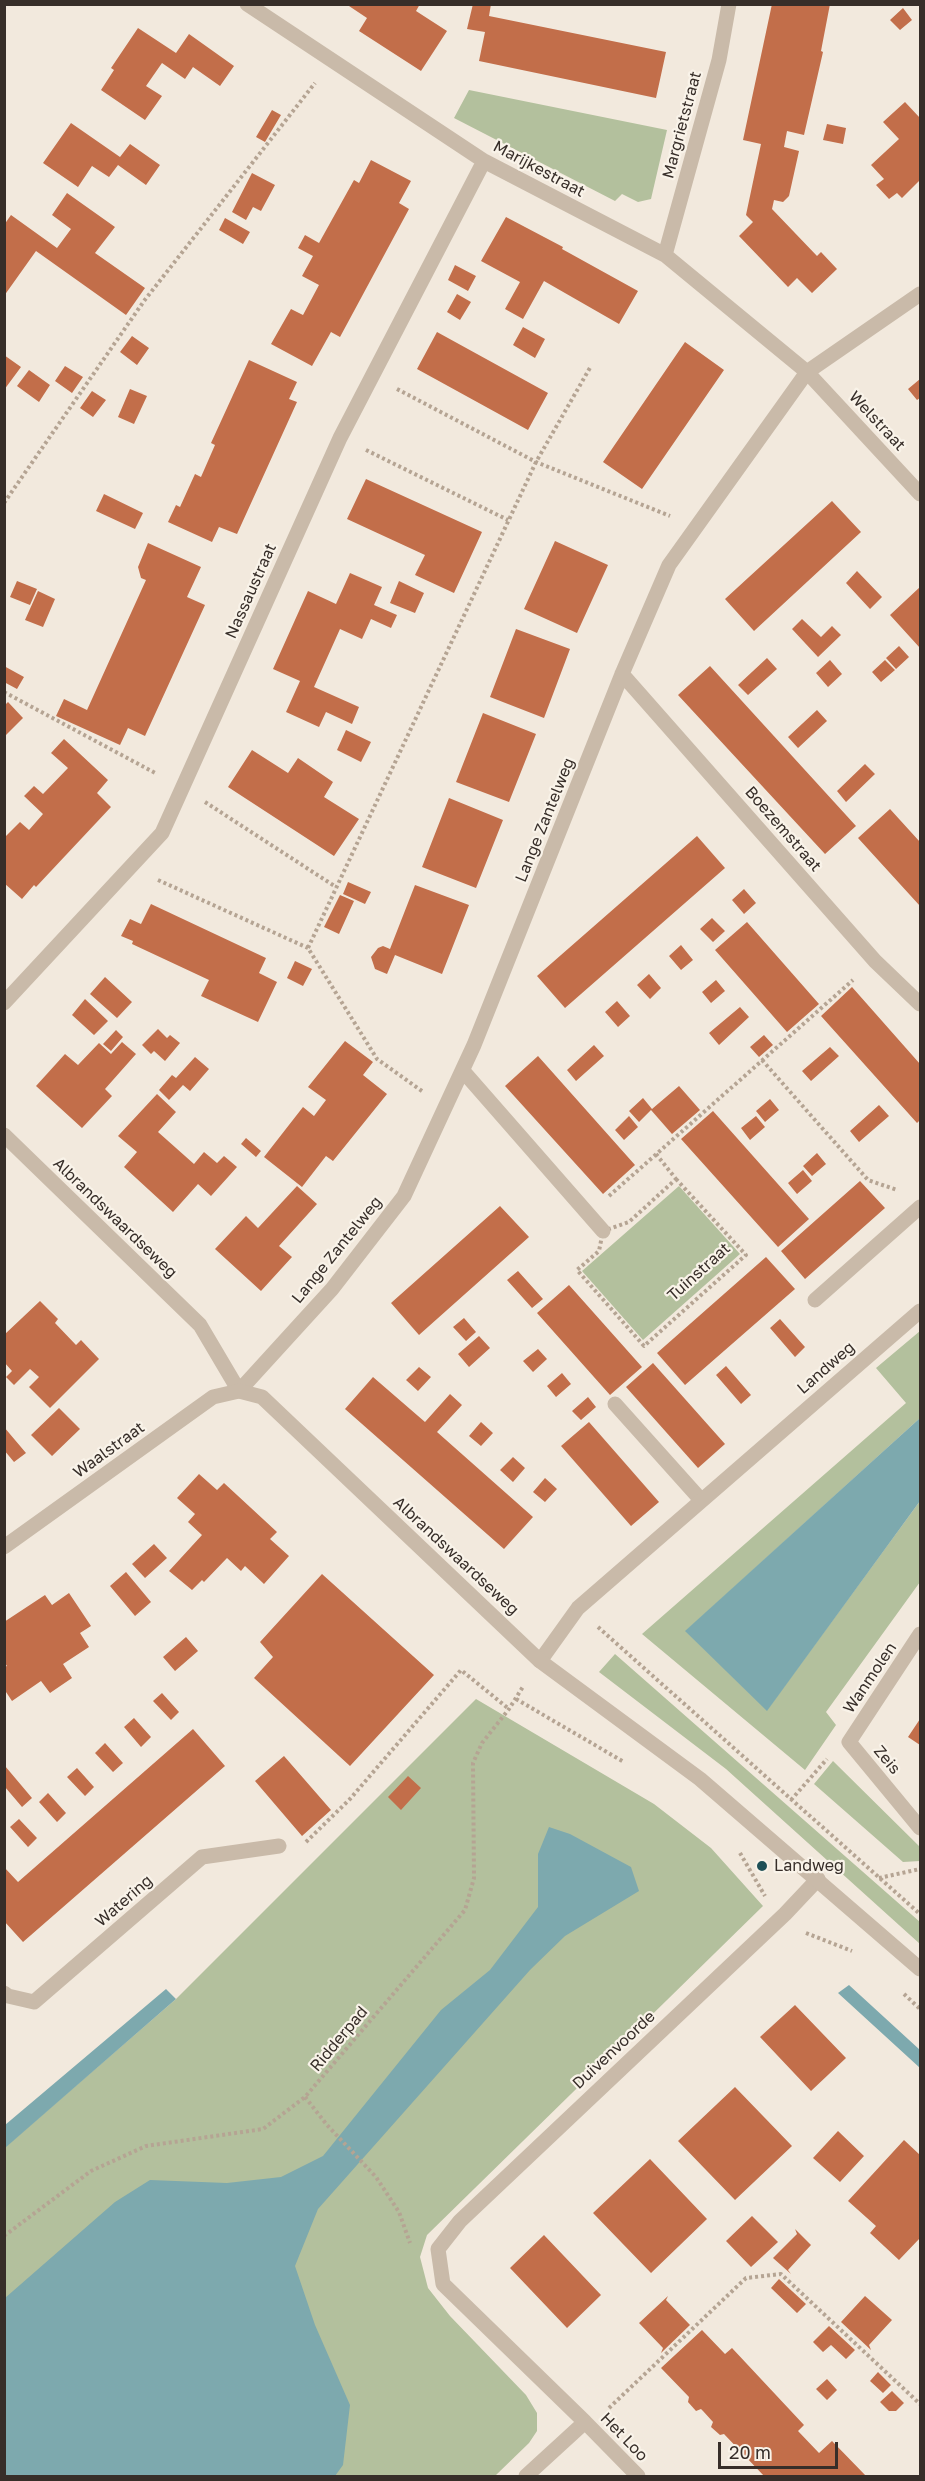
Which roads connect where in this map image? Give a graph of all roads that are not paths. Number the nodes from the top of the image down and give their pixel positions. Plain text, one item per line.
1 (246, 4) edge
2 (729, 4) edge
3 (484, 161) junction
4 (665, 255) junction
5 (921, 294) edge
6 (807, 372) junction
7 (921, 494) edge
8 (622, 674) junction
9 (4, 1003) edge
10 (921, 1004) edge
11 (463, 1071) junction
12 (4, 1135) edge
13 (921, 1207) edge
14 (603, 1231) road end
15 (815, 1300) dead end
16 (921, 1311) edge
17 (239, 1390) junction
18 (615, 1404) dead end
19 (701, 1500) junction
20 (4, 1547) edge
21 (921, 1634) edge
22 (540, 1661) junction
23 (849, 1742) joint
24 (921, 1828) edge
25 (279, 1846) road end
26 (818, 1879) junction
27 (921, 1969) edge
28 (4, 1993) edge
29 (585, 2422) junction
30 (526, 2476) edge
31 (638, 2476) edge

1 - 3 street, Marijkestraat
2 - 4 street, Margrietstraat
3 - 4 street, Marijkestraat
3 - 9 street, Nassaustraat
4 - 6 street, Marijkestraat
5 - 6 street, Lange Zantelweg
6 - 7 street, Welstraat
6 - 8 street, Lange Zantelweg
8 - 10 street, Boezemstraat
8 - 11 street, Lange Zantelweg
11 - 14 street
11 - 17 street, Lange Zantelweg
12 - 17 street, Albrandswaardseweg
13 - 15 street
16 - 19 street, Landweg
17 - 20 street, Waalstraat
17 - 22 street, Albrandswaardseweg
18 - 19 street
19 - 22 street, Landweg
21 - 23 street, Wanmolen
22 - 26 street, Albrandswaardseweg
23 - 24 street, Zeis
25 - 28 street, Watering
26 - 27 street, Albrandswaardseweg
26 - 29 street, Duivenvoorde
29 - 30 street
29 - 31 street, Het Loo

